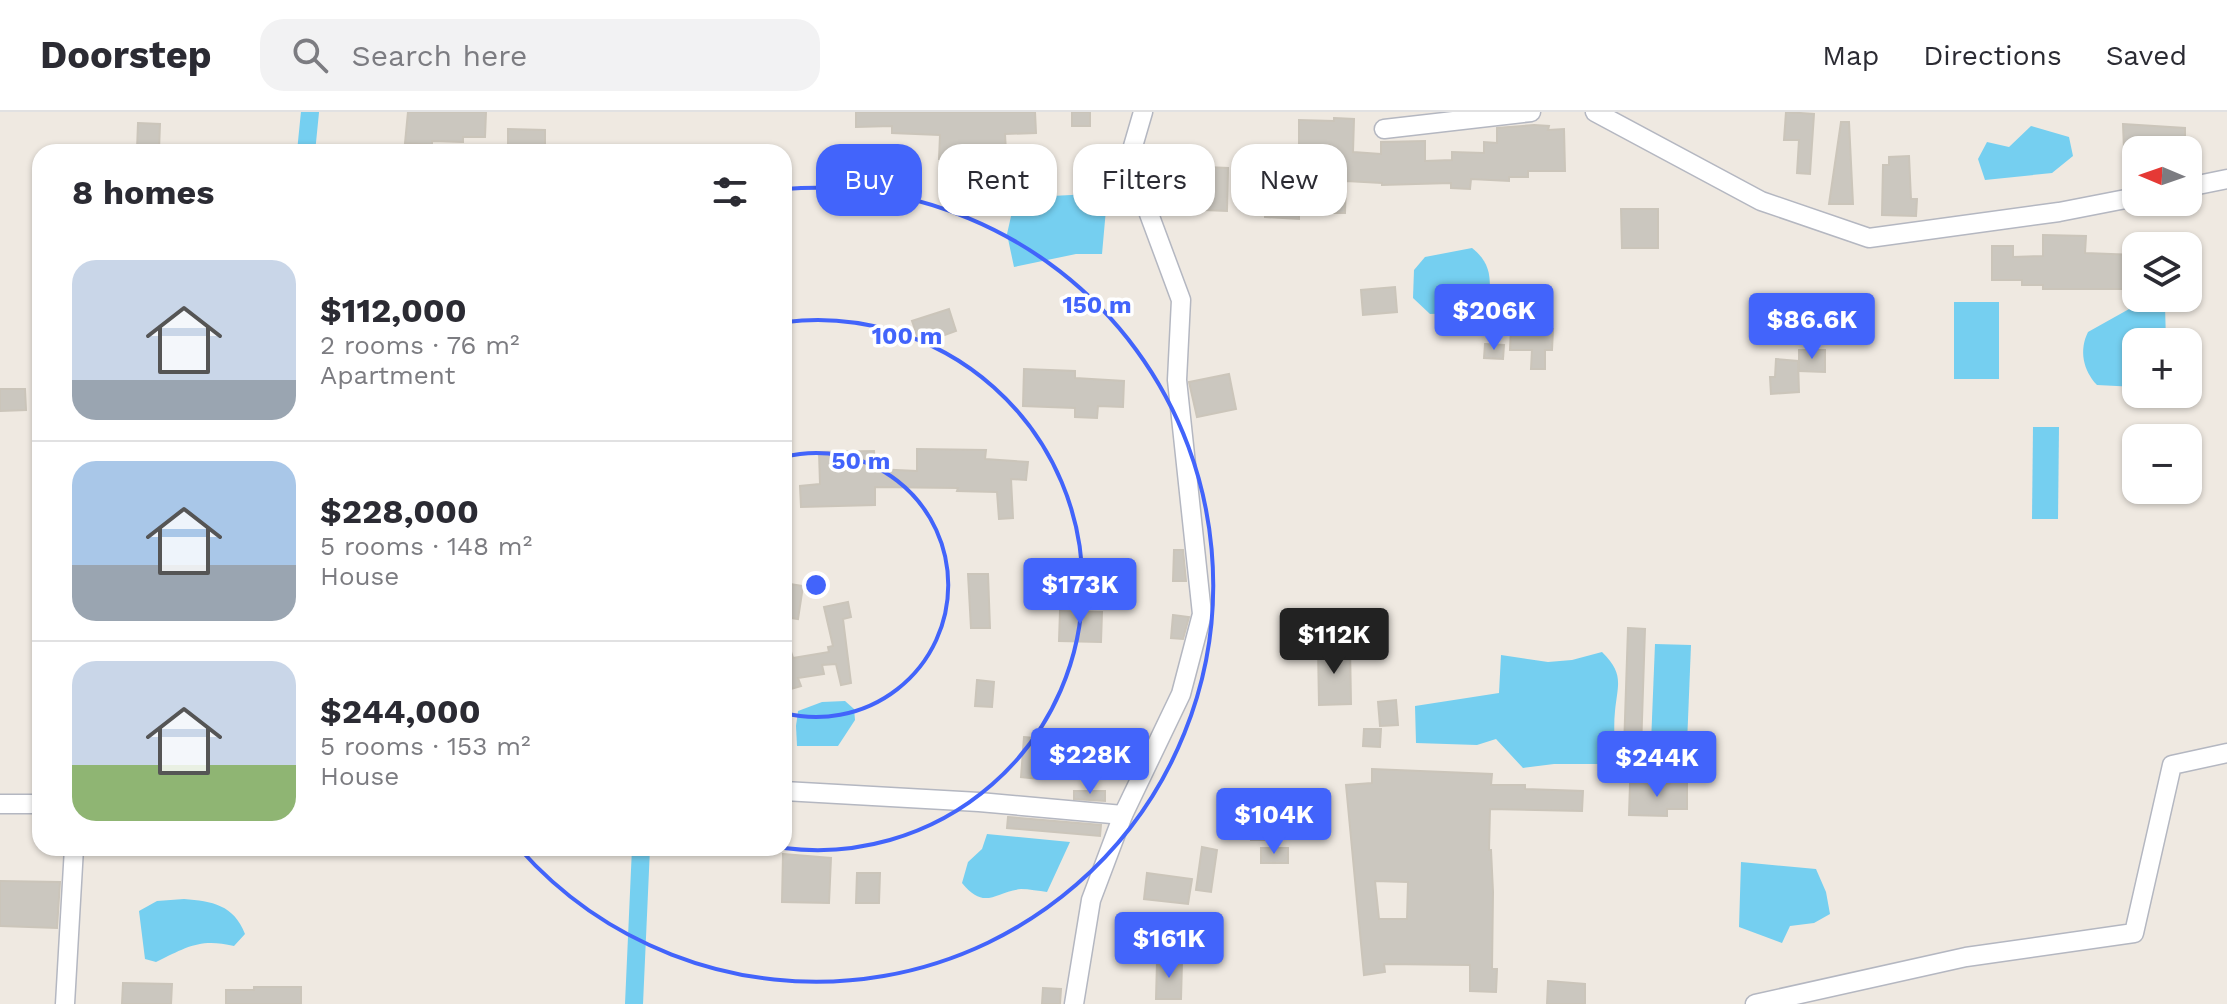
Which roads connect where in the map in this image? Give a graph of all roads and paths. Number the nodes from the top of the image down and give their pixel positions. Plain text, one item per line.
1 (1143, 112) edge
2 (1531, 112) edge
3 (1595, 112) edge
4 (1384, 129) dead end
5 (2227, 179) edge
6 (2202, 184) edge
7 (2122, 200) edge
8 (2227, 753) edge
9 (792, 791) edge
10 (0, 804) edge
11 (32, 804) edge
12 (1123, 815) junction
13 (74, 856) edge
14 (65, 1004) edge
15 (1074, 1004) edge
16 (1083, 1004) edge
17 (1755, 1004) edge

1 - 12 street
2 - 4 street
3 - 7 street
5 - 6 street
8 - 17 street
9 - 12 street
10 - 11 street
12 - 15 street
13 - 14 street
15 - 16 street

